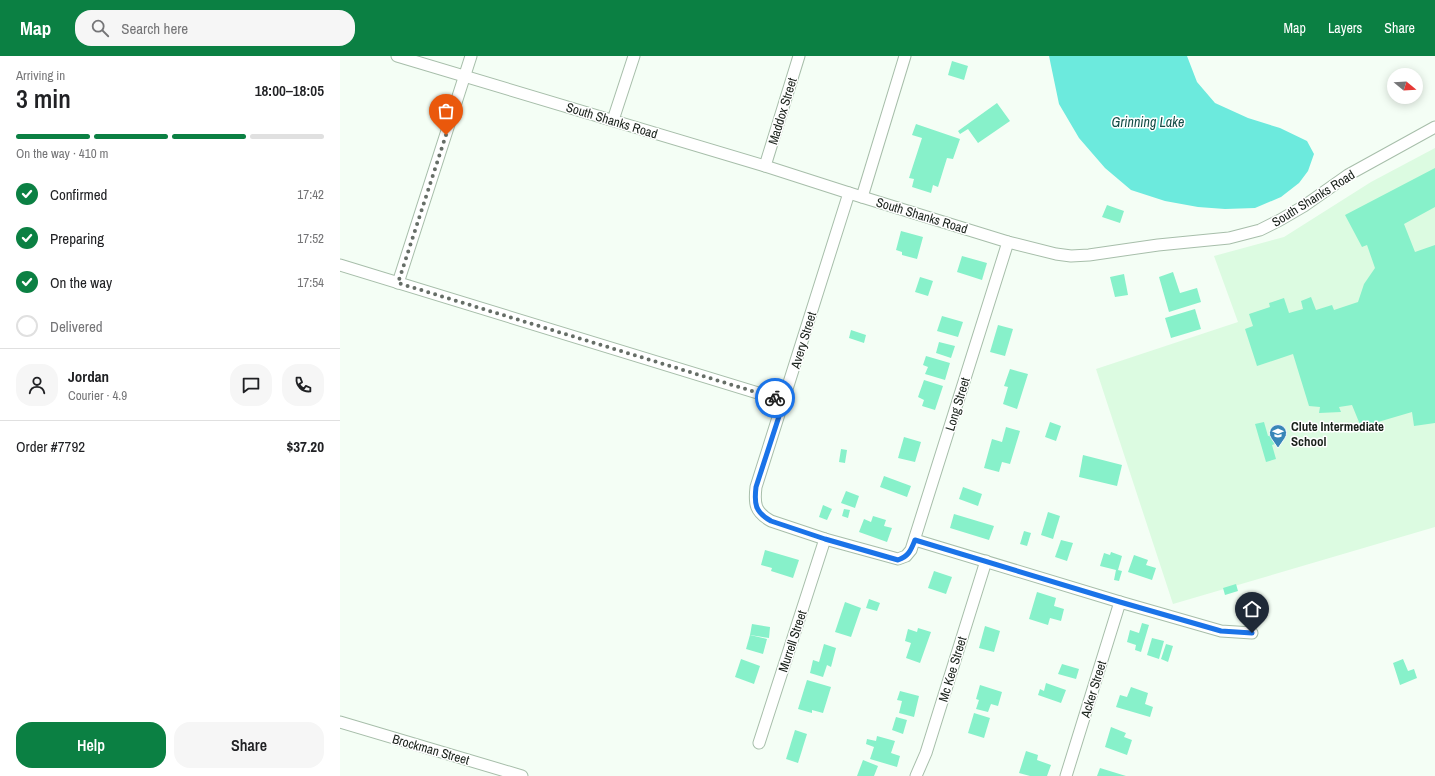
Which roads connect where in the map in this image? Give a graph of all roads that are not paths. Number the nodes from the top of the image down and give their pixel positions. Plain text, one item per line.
1 (397, 56) edge
2 (471, 56) edge
3 (634, 56) edge
4 (799, 56) edge
5 (905, 56) edge
6 (465, 76) junction
7 (613, 120) junction
8 (1435, 127) edge
9 (765, 166) junction
10 (850, 193) junction
11 (862, 197) junction
12 (1008, 242) junction
13 (340, 265) edge
14 (398, 283) junction
15 (784, 401) junction
16 (825, 539) junction
17 (915, 540) junction
18 (986, 561) junction
19 (1120, 602) junction
20 (1252, 633) dead end
21 (340, 722) edge
22 (759, 742) dead end
23 (522, 776) edge
24 (916, 776) edge
25 (1066, 776) edge

1 - 6 street, South Shanks Road
2 - 6 street
3 - 7 street
4 - 9 street, Maddox Street
5 - 11 street
6 - 7 street, South Shanks Road
6 - 14 street
7 - 9 street, South Shanks Road
8 - 12 street, South Shanks Road
9 - 10 street, South Shanks Road
10 - 11 street, South Shanks Road
10 - 15 street, Avery Street
11 - 12 street, South Shanks Road
12 - 17 street, Long Street
13 - 14 street
14 - 15 street
15 - 16 street, Avery Street
16 - 17 street, Long Street
16 - 22 street, Murrell Street
17 - 18 street
18 - 19 street
18 - 24 street, Mc Kee Street
19 - 20 street
19 - 25 street, Acker Street
21 - 23 street, Brockman Street

